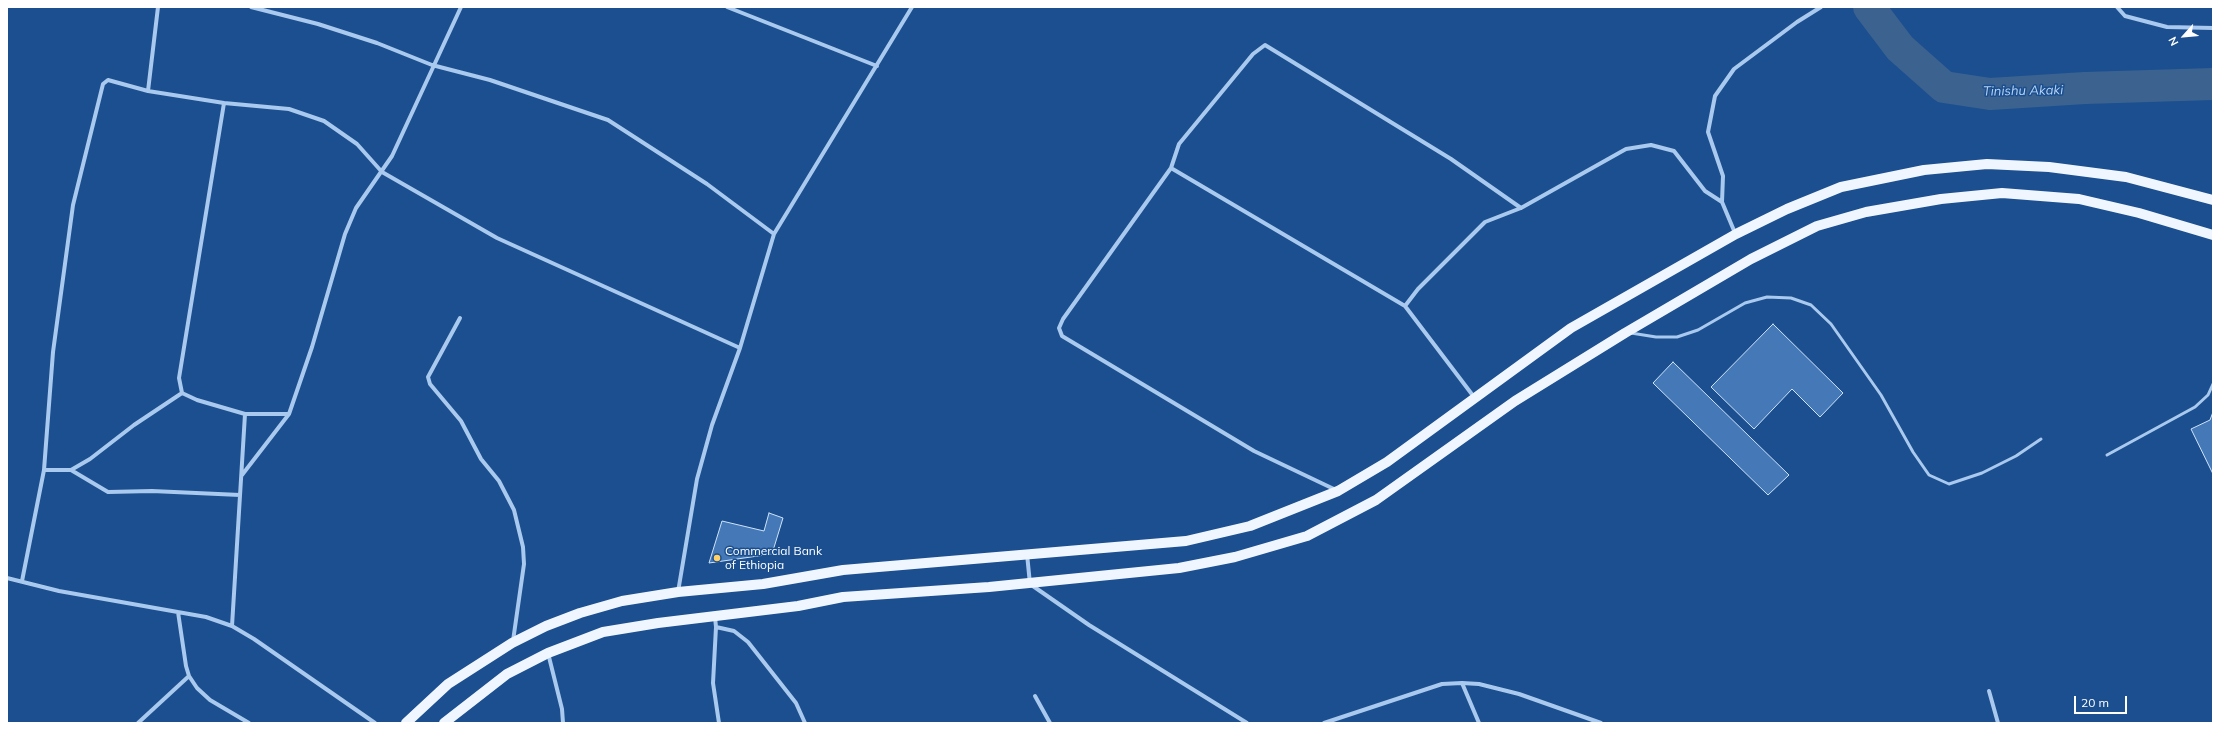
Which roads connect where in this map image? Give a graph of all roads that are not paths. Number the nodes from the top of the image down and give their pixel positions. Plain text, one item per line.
1 (158, 7) edge
2 (250, 7) edge
3 (269, 7) edge
4 (460, 7) edge
5 (727, 7) edge
6 (912, 7) edge
7 (1821, 7) edge
8 (2117, 7) edge
9 (266, 12) junction
10 (2213, 28) edge
11 (432, 65) junction
12 (877, 66) junction
13 (148, 90) junction
14 (224, 103) junction
15 (1171, 168) junction
16 (382, 172) junction
17 (2213, 200) edge
18 (1722, 202) junction
19 (1521, 208) junction
20 (774, 234) junction
21 (1736, 234) junction
22 (2213, 235) edge
23 (1405, 306) junction
24 (460, 318) dead end
25 (1625, 333) junction
26 (740, 348) junction
27 (2213, 384) edge
28 (182, 393) junction
29 (1474, 398) junction
30 (245, 414) junction
31 (289, 414) junction
32 (2041, 439) dead end
33 (2107, 455) dead end
34 (44, 470) junction
35 (71, 470) junction
36 (242, 476) junction
37 (1338, 491) junction
38 (240, 495) junction
39 (1027, 554) junction
40 (7, 578) edge
41 (22, 581) junction
42 (1030, 584) junction
43 (678, 592) junction
44 (178, 612) junction
45 (715, 617) junction
46 (232, 626) junction
47 (716, 627) junction
48 (512, 643) junction
49 (548, 653) junction
50 (189, 676) junction
51 (1462, 683) junction
52 (1989, 691) dead end
53 (1035, 696) dead end
54 (138, 723) edge
55 (250, 723) edge
56 (375, 723) edge
57 (406, 723) edge
58 (444, 723) edge
59 (562, 723) edge
60 (719, 723) edge
61 (805, 723) edge
62 (1050, 723) edge
63 (1247, 723) edge
64 (1325, 723) edge
65 (1479, 723) edge
66 (1601, 723) edge
67 (1998, 723) edge

1 - 13 street
2 - 9 street
3 - 9 street
4 - 11 street
5 - 12 street
6 - 12 street
7 - 18 street
8 - 10 street
9 - 11 street
11 - 16 street
11 - 20 street
12 - 20 street
13 - 14 street
13 - 34 street
14 - 16 street
14 - 28 street
15 - 19 street
15 - 23 street
15 - 37 street
16 - 26 street
16 - 31 street
17 - 21 main road
18 - 19 street
18 - 21 street
19 - 23 street
20 - 26 street
21 - 29 main road
22 - 25 main road
23 - 29 street
24 - 48 street
25 - 32 lane
25 - 42 main road
26 - 43 street
27 - 33 lane
28 - 30 street
28 - 35 street
29 - 37 main road
30 - 31 street
30 - 36 street
31 - 36 street
34 - 35 street
34 - 41 street
35 - 38 street
36 - 38 street
37 - 39 main road
38 - 46 street
39 - 42 street
39 - 43 main road
40 - 41 street
41 - 44 street
42 - 45 main road
42 - 63 street
43 - 48 main road
44 - 46 street
44 - 50 street
45 - 47 street
45 - 49 main road
46 - 56 street
47 - 60 street
47 - 61 street
48 - 57 main road
49 - 58 main road
49 - 59 street
50 - 54 street
50 - 55 street
51 - 64 street
51 - 65 street
51 - 66 street
52 - 67 street
53 - 62 street

